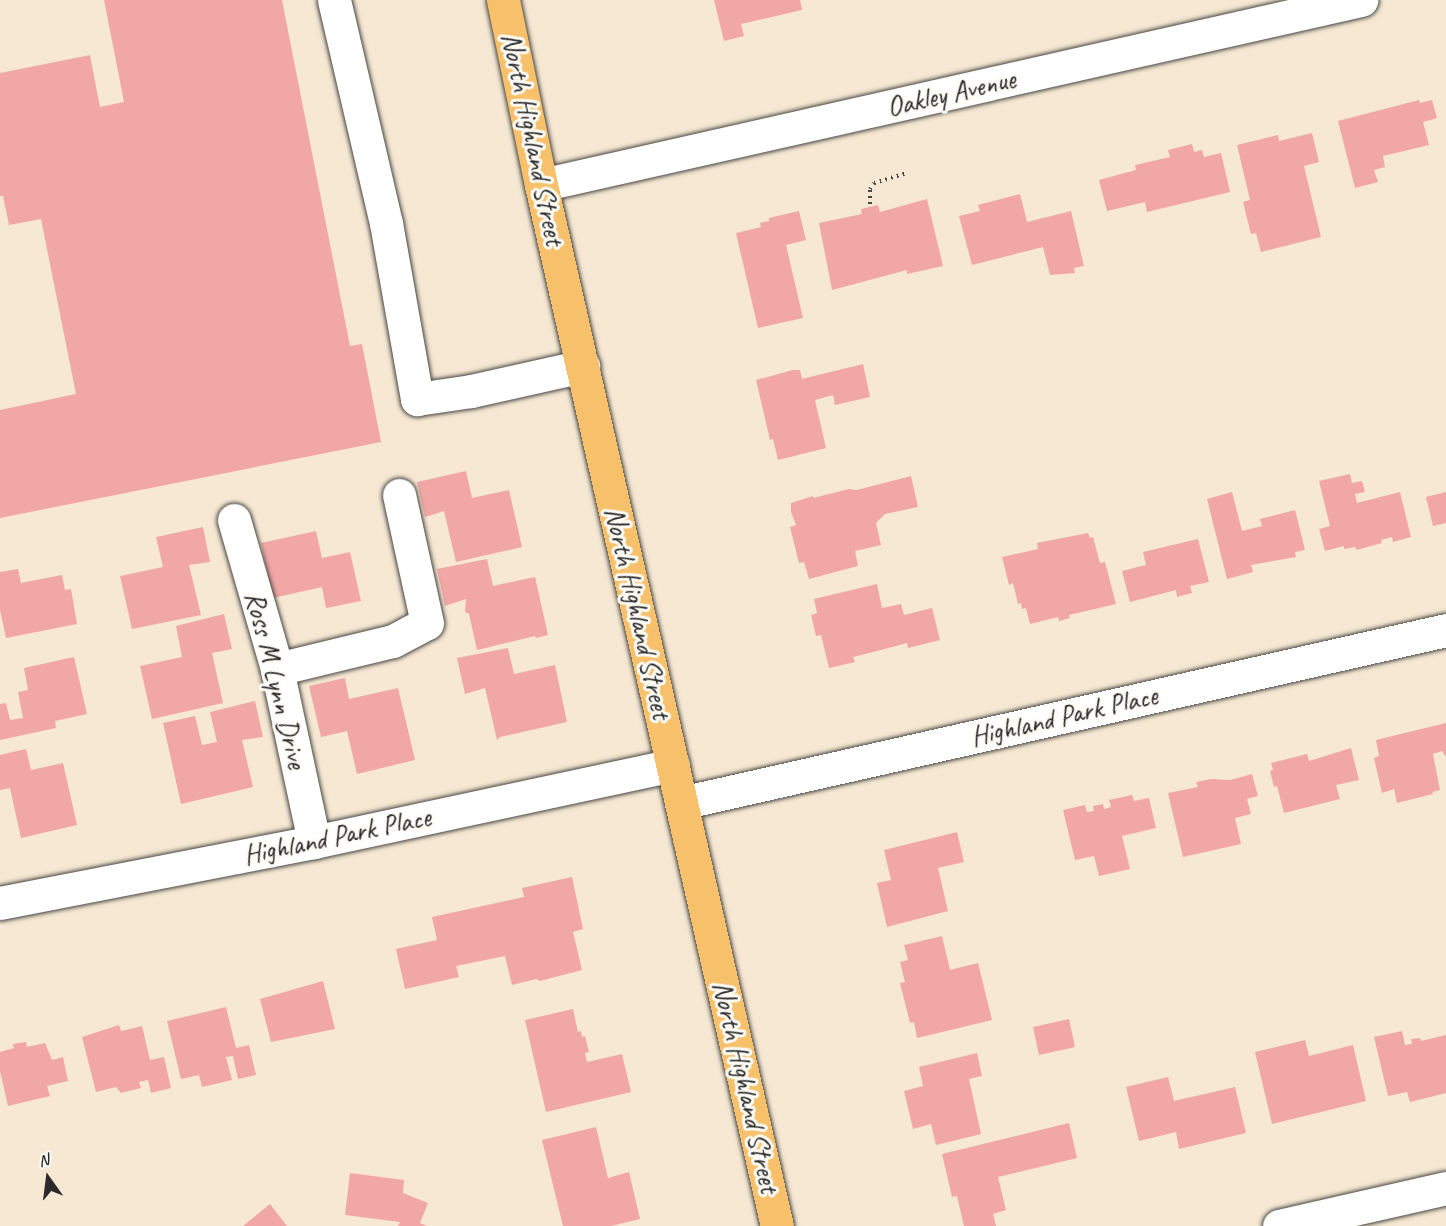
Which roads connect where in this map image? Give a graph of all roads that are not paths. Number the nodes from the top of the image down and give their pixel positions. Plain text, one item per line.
1 (334, 0) edge
2 (503, 0) edge
3 (1361, 0) edge
4 (541, 185) junction
5 (583, 366) junction
6 (399, 495) dead end
7 (234, 520) dead end
8 (1446, 630) edge
9 (277, 669) junction
10 (673, 765) junction
11 (681, 803) junction
12 (314, 842) junction
13 (0, 903) edge
14 (1446, 1188) edge
15 (777, 1226) edge
16 (1279, 1226) edge

1 - 5 street
2 - 4 main road, North Highland Street
3 - 4 street, Oakley Avenue
4 - 5 main road, North Highland Street
5 - 10 main road, North Highland Street
6 - 9 street
7 - 9 street, Ross M Lynn Drive
8 - 11 street, Highland Park Place
9 - 12 street, Ross M Lynn Drive
10 - 11 main road, North Highland Street
10 - 12 street, Highland Park Place
11 - 15 main road, North Highland Street
12 - 13 street, Highland Park Place
14 - 16 street

